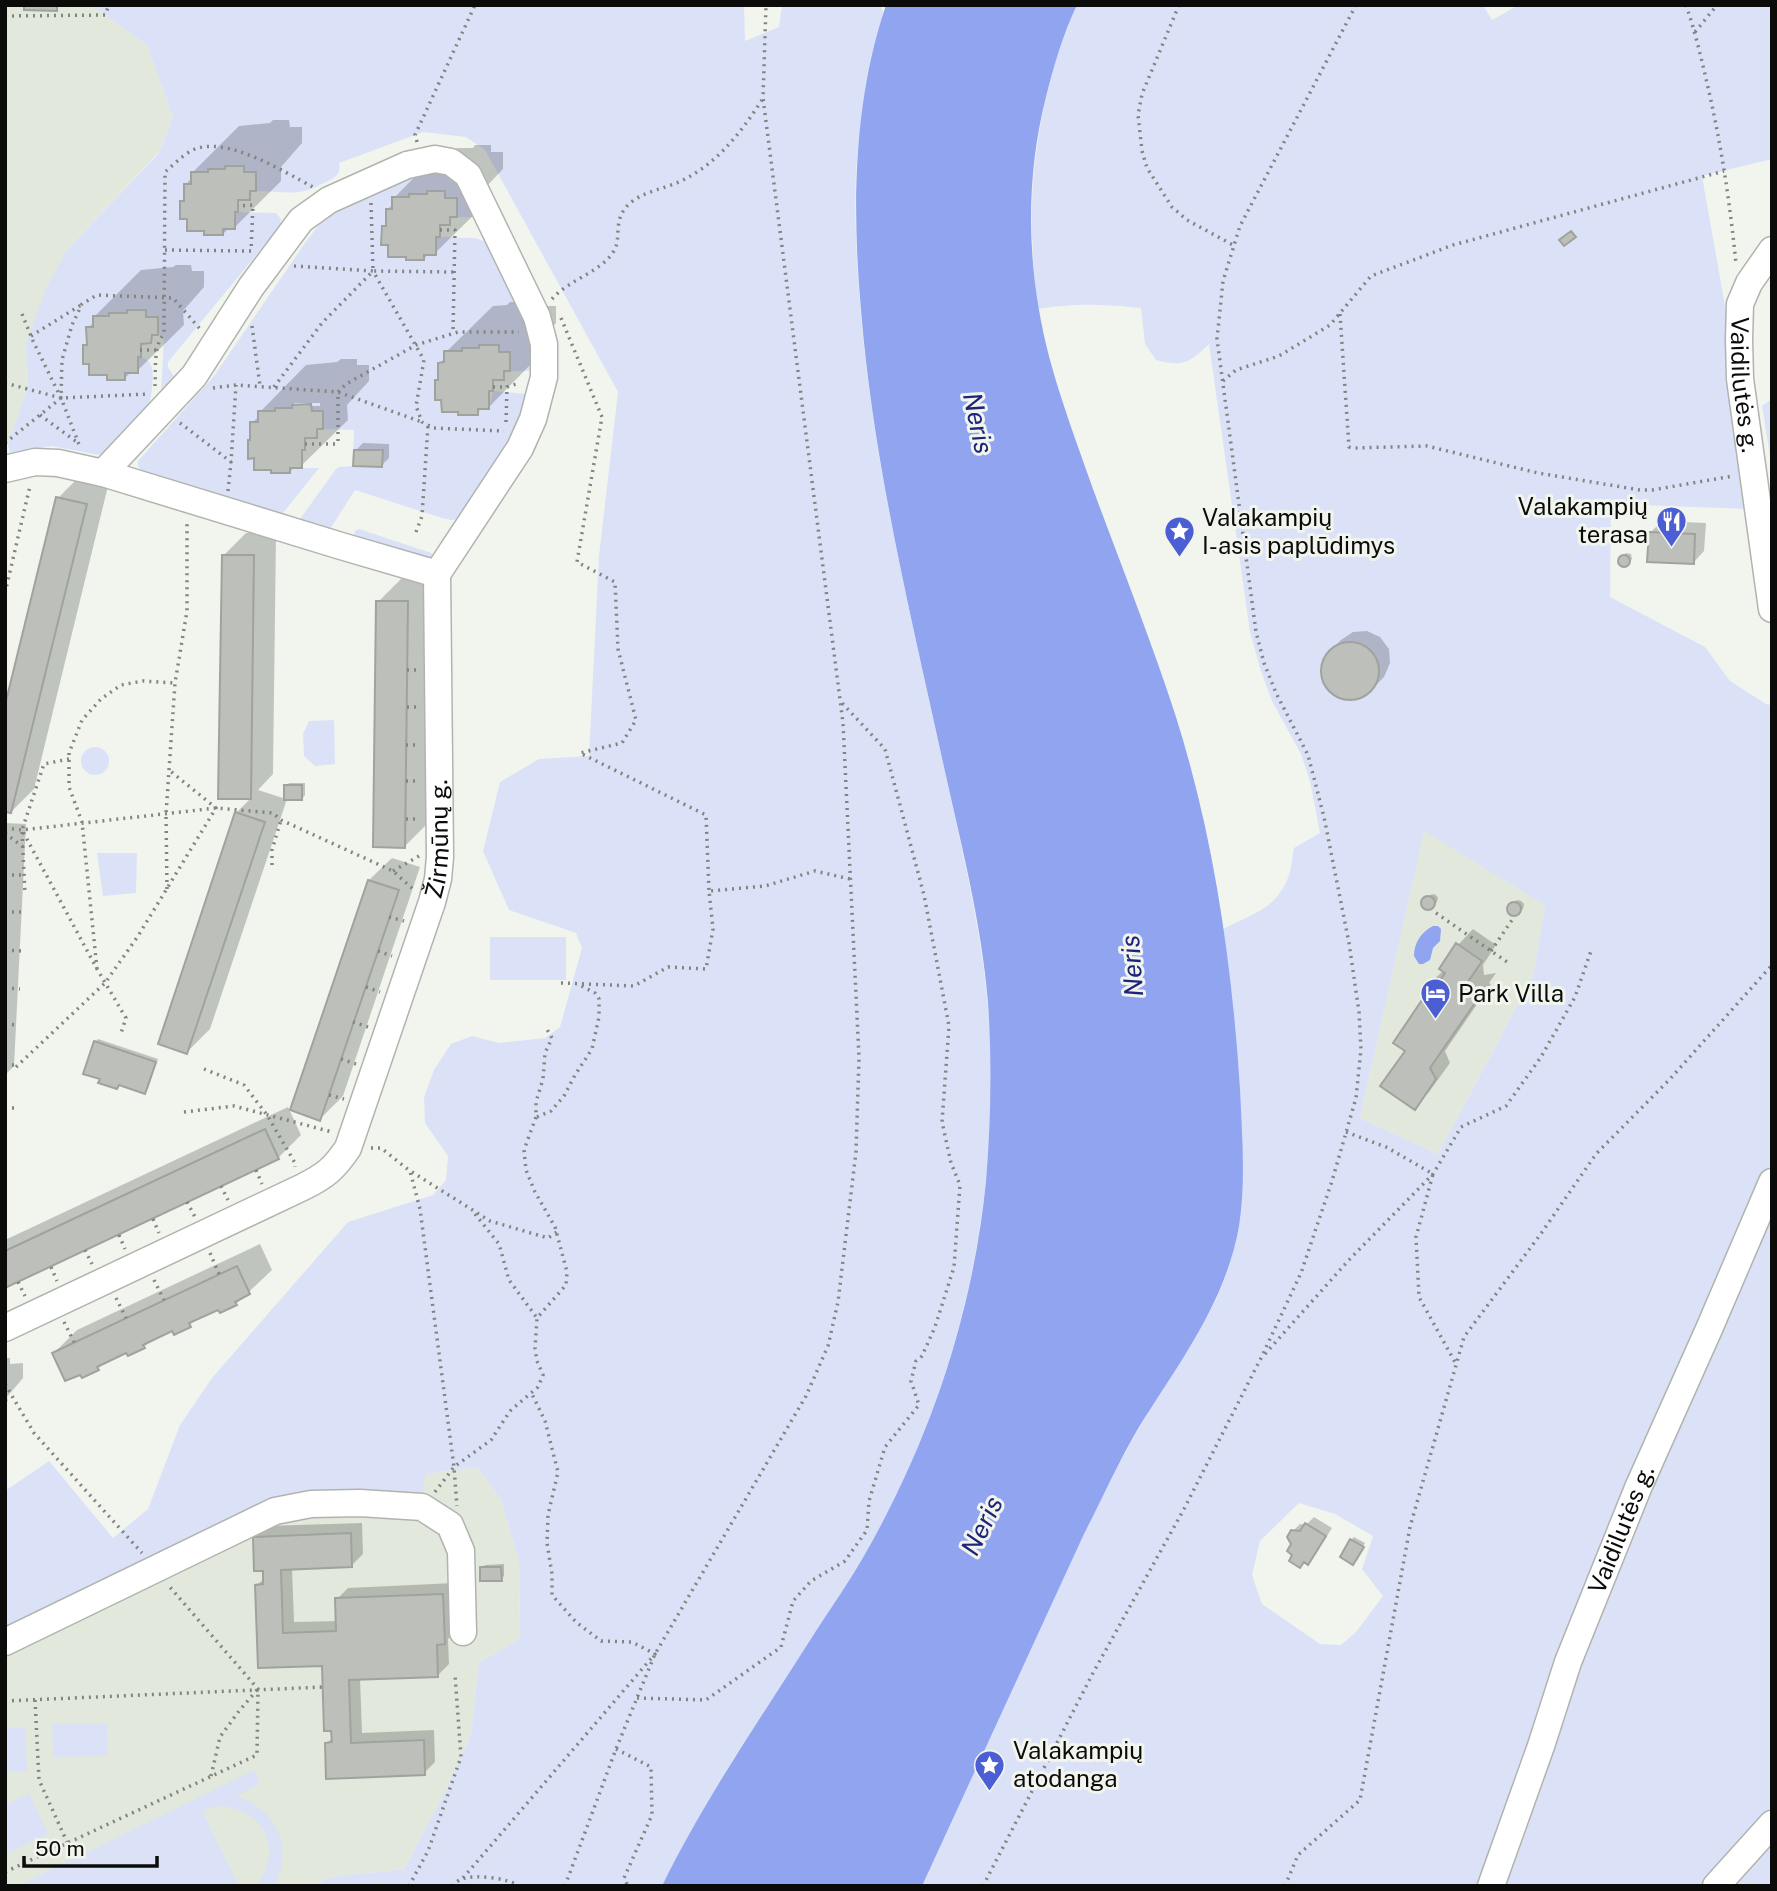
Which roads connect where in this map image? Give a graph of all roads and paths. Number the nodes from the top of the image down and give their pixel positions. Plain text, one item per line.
1 (109, 5) edge
2 (475, 5) edge
3 (766, 5) edge
4 (1179, 5) edge
5 (1356, 5) edge
6 (1686, 5) edge
7 (1717, 5) edge
8 (5, 16) edge
9 (1695, 32) junction
10 (763, 98) junction
11 (424, 161) junction
12 (1724, 171) junction
13 (371, 182) junction
14 (334, 198) junction
15 (238, 206) dead end
16 (440, 230) dead end
17 (1233, 246) junction
18 (165, 250) junction
19 (1772, 250) edge
20 (259, 258) junction
21 (1736, 266) dead end
22 (373, 271) junction
23 (454, 272) junction
24 (248, 293) junction
25 (165, 297) junction
26 (82, 304) junction
27 (1340, 312) junction
28 (22, 314) dead end
29 (544, 315) junction
30 (453, 333) junction
31 (31, 336) junction
32 (214, 345) junction
33 (416, 345) junction
34 (140, 350) dead end
35 (158, 350) junction
36 (1222, 382) junction
37 (5, 383) edge
38 (188, 383) junction
39 (236, 385) junction
40 (260, 386) junction
41 (274, 387) junction
42 (493, 387) dead end
43 (507, 387) dead end
44 (338, 392) junction
45 (61, 398) junction
46 (163, 409) junction
47 (40, 415) junction
48 (422, 422) junction
49 (428, 425) junction
50 (5, 443) edge
51 (79, 443) junction
52 (305, 444) dead end
53 (513, 460) junction
54 (230, 462) junction
55 (5, 469) edge
56 (96, 471) junction
57 (1752, 471) junction
58 (32, 478) dead end
59 (188, 498) junction
60 (226, 511) junction
61 (416, 532) dead end
62 (437, 574) junction
63 (5, 593) edge
64 (1772, 609) edge
65 (174, 683) junction
66 (841, 701) junction
67 (69, 759) junction
68 (169, 769) junction
69 (216, 808) junction
70 (166, 814) junction
71 (281, 820) junction
72 (82, 822) junction
73 (22, 830) junction
74 (5, 831) edge
75 (23, 847) junction
76 (272, 865) dead end
77 (5, 875) edge
78 (24, 875) junction
79 (850, 879) junction
80 (167, 889) junction
81 (709, 891) junction
82 (25, 894) dead end
83 (432, 902) junction
84 (5, 912) edge
85 (24, 912) dead end
86 (1436, 913) dead end
87 (1512, 920) dead end
88 (1592, 948) dead end
89 (5, 950) edge
90 (22, 951) dead end
91 (1491, 951) junction
92 (1510, 964) dead end
93 (1772, 965) edge
94 (97, 969) junction
95 (105, 983) junction
96 (561, 983) dead end
97 (577, 983) junction
98 (5, 988) edge
99 (20, 989) dead end
100 (5, 1024) edge
101 (18, 1024) dead end
102 (545, 1026) dead end
103 (120, 1036) dead end
104 (5, 1065) edge
105 (204, 1069) dead end
106 (5, 1108) edge
107 (14, 1108) dead end
108 (184, 1112) dead end
109 (267, 1115) junction
110 (536, 1117) junction
111 (1346, 1132) junction
112 (350, 1143) junction
113 (410, 1171) junction
114 (1433, 1174) junction
115 (1772, 1182) edge
116 (296, 1191) junction
117 (471, 1210) junction
118 (557, 1233) junction
119 (537, 1318) junction
120 (5, 1328) edge
121 (1261, 1358) junction
122 (1456, 1364) junction
123 (5, 1384) edge
124 (531, 1393) junction
125 (156, 1568) junction
126 (463, 1632) dead end
127 (5, 1642) edge
128 (656, 1654) junction
129 (454, 1675) dead end
130 (323, 1687) dead end
131 (258, 1689) junction
132 (637, 1698) junction
133 (35, 1699) junction
134 (5, 1701) edge
135 (616, 1749) junction
136 (211, 1776) junction
137 (1772, 1824) edge
138 (67, 1842) junction
139 (5, 1872) edge
140 (463, 1878) junction
141 (409, 1886) edge
142 (452, 1886) edge
143 (519, 1886) edge
144 (565, 1886) edge
145 (628, 1886) edge
146 (983, 1886) edge
147 (1285, 1886) edge
148 (1491, 1886) edge
149 (1716, 1886) edge

1 - 8 path
2 - 11 path
3 - 10 path
4 - 17 path
5 - 17 path
6 - 9 path
7 - 9 path
9 - 12 path
10 - 29 path
10 - 66 path
11 - 13 street
11 - 29 street
12 - 21 path
12 - 27 path
13 - 14 street
13 - 22 path
14 - 18 path
14 - 20 street
15 - 20 path
16 - 23 path
17 - 36 path
18 - 20 path
18 - 25 path
19 - 57 street, Vaidilutės g.
20 - 22 path
20 - 24 street
22 - 23 path
22 - 33 path
22 - 41 path
23 - 30 path
24 - 32 street
24 - 40 path
25 - 26 path
25 - 32 path
25 - 35 path
26 - 31 path
26 - 45 path
27 - 36 path
27 - 57 path
28 - 31 path
29 - 30 path
29 - 53 street
29 - 81 path
30 - 33 path
31 - 45 path
32 - 38 street
33 - 44 path
33 - 48 path
34 - 35 path
35 - 45 path
36 - 111 path
37 - 45 path
38 - 39 path
38 - 46 street
39 - 40 path
39 - 54 path
40 - 41 path
41 - 44 path
42 - 43 path
44 - 48 path
44 - 52 path
45 - 47 path
45 - 51 path
46 - 54 path
46 - 56 street
47 - 50 path
47 - 51 path
48 - 49 path
49 - 53 path
49 - 61 path
51 - 56 path
53 - 62 street
54 - 60 path
55 - 56 street
56 - 59 street
57 - 64 street, Vaidilutės g.
58 - 63 path
59 - 60 street
59 - 65 path
60 - 62 street
62 - 83 street, Žirmūnų g.
65 - 67 path
65 - 68 path
66 - 79 path
66 - 132 path
67 - 72 path
67 - 73 path
68 - 69 path
68 - 70 path
69 - 70 path
69 - 71 path
69 - 80 path
70 - 72 path
70 - 80 path
71 - 76 path
71 - 83 path
72 - 73 path
72 - 94 path
73 - 74 path
73 - 75 path
73 - 94 path
74 - 75 path
75 - 78 path
77 - 78 path
78 - 82 path
79 - 81 path
79 - 128 path
80 - 95 path
81 - 97 path
83 - 112 street, Žirmūnų g.
84 - 85 path
86 - 91 path
87 - 91 path
88 - 114 path
89 - 90 path
91 - 92 path
93 - 122 path
94 - 95 path
95 - 103 path
95 - 104 path
96 - 97 path
97 - 110 path
98 - 99 path
100 - 101 path
102 - 110 path
105 - 109 path
106 - 107 path
108 - 109 path
109 - 112 path
109 - 116 path
110 - 118 path
111 - 114 path
111 - 121 path
112 - 113 path
112 - 116 street, Žirmūnų g.
113 - 117 path
113 - 124 path
114 - 121 path
114 - 122 path
115 - 148 street, Vaidilutės g.
116 - 120 street, Žirmūnų g.
117 - 118 path
117 - 119 path
118 - 119 path
119 - 124 path
121 - 146 path
122 - 147 path
123 - 125 path
124 - 128 path
125 - 126 street
125 - 127 street
125 - 131 path
128 - 132 path
128 - 140 path
129 - 141 path
130 - 131 path
131 - 133 path
131 - 136 path
131 - 136 path
132 - 135 path
133 - 134 path
133 - 138 path
135 - 144 path
135 - 145 path
136 - 138 path
137 - 149 street
138 - 139 path
140 - 142 path
140 - 143 path

